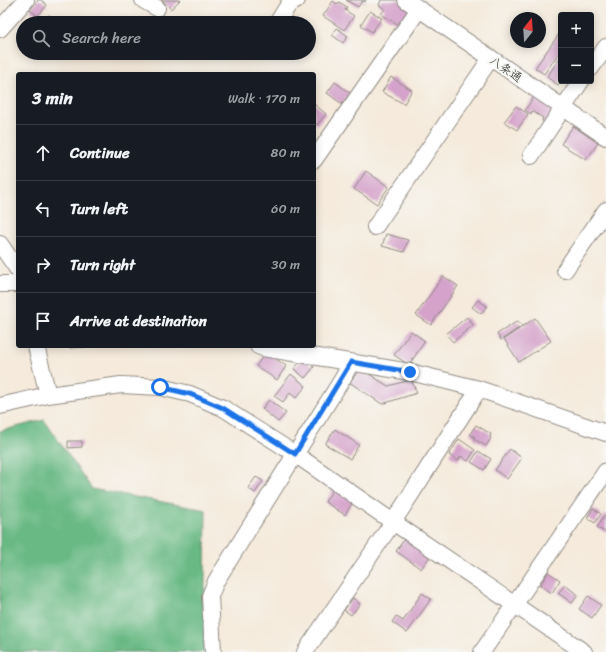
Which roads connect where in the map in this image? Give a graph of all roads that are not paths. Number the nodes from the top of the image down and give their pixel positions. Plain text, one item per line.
1 (26, 0) edge
2 (143, 0) edge
3 (296, 0) edge
4 (412, 5) edge
5 (157, 8) dead end
6 (281, 16) edge
7 (0, 29) edge
8 (606, 47) edge
9 (491, 58) junction
10 (594, 64) edge
11 (579, 84) edge
12 (563, 107) junction
13 (606, 137) edge
14 (531, 156) dead end
15 (316, 157) edge
16 (606, 210) edge
17 (375, 226) dead end
18 (0, 244) edge
19 (16, 267) edge
20 (565, 270) dead end
21 (0, 284) edge
22 (16, 284) edge
23 (36, 348) edge
24 (263, 348) edge
25 (351, 362) junction
26 (479, 389) junction
27 (48, 395) junction
28 (0, 406) edge
29 (606, 433) edge
30 (295, 454) junction
31 (606, 471) edge
32 (393, 522) junction
33 (514, 605) junction
34 (213, 652) edge
35 (305, 652) edge
36 (482, 652) edge
37 (584, 652) edge

1 - 7 street
2 - 5 street
3 - 6 street
4 - 9 street, 八条通
4 - 15 street
8 - 10 street
9 - 12 street, 八条通
9 - 17 street
11 - 12 street
12 - 13 street, 八条通
12 - 14 street
16 - 20 street
18 - 19 street
21 - 22 street
23 - 27 street
24 - 25 street
25 - 26 street
25 - 30 street
26 - 29 street
26 - 32 street
27 - 28 street
27 - 30 street
30 - 32 street
30 - 34 street
31 - 33 street
32 - 33 street
32 - 35 street
33 - 36 street
33 - 37 street

